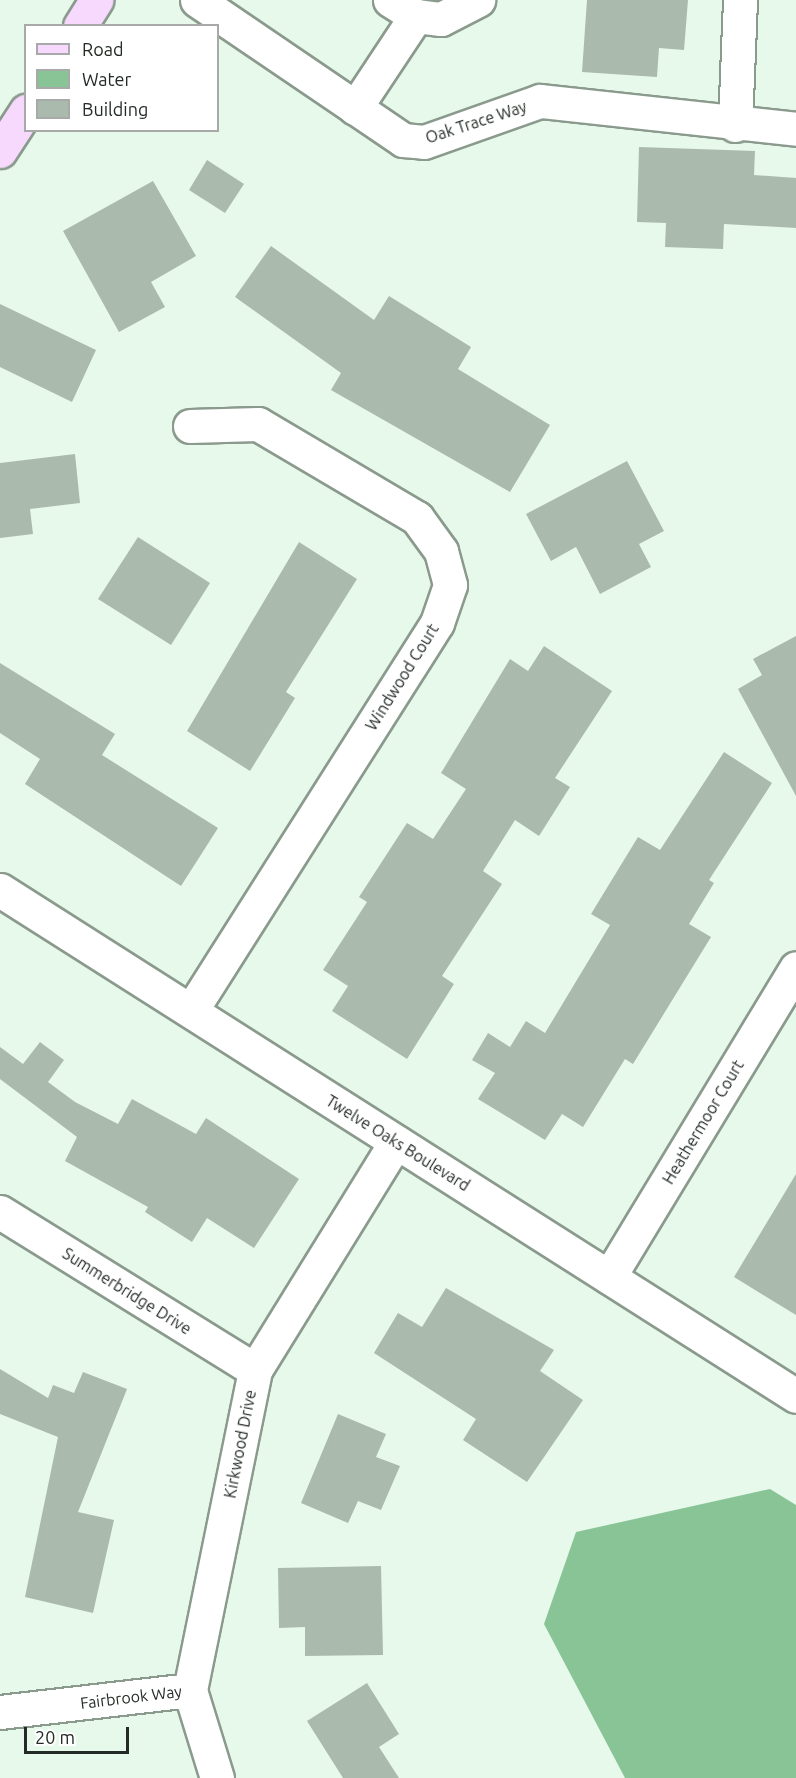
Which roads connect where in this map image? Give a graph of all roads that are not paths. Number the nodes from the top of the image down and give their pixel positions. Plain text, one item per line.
1 (96, 0) edge
2 (197, 0) edge
3 (478, 0) edge
4 (740, 0) edge
5 (403, 8) edge
6 (81, 24) edge
7 (355, 108) junction
8 (24, 114) edge
9 (735, 125) junction
10 (796, 129) edge
11 (0, 151) edge
12 (190, 426) dead end
13 (0, 890) edge
14 (796, 968) edge
15 (191, 1011) junction
16 (396, 1142) junction
17 (0, 1212) edge
18 (609, 1277) junction
19 (255, 1370) junction
20 (796, 1396) edge
21 (190, 1690) junction
22 (0, 1712) edge
23 (217, 1778) edge

1 - 6 main road
2 - 7 street, Oak Trace Way
3 - 5 street
4 - 9 street
5 - 7 street
7 - 9 street, Oak Trace Way
8 - 11 main road
9 - 10 street, Oak Trace Way
12 - 15 street, Windwood Court
13 - 15 street, Twelve Oaks Boulevard
14 - 18 street, Heathermoor Court
15 - 16 street, Twelve Oaks Boulevard
16 - 18 street, Twelve Oaks Boulevard
16 - 19 street, Kirkwood Drive
17 - 19 street, Summerbridge Drive
18 - 20 street, Twelve Oaks Boulevard
19 - 21 street, Kirkwood Drive
21 - 22 street, Fairbrook Way
21 - 23 street, Kirkwood Drive

